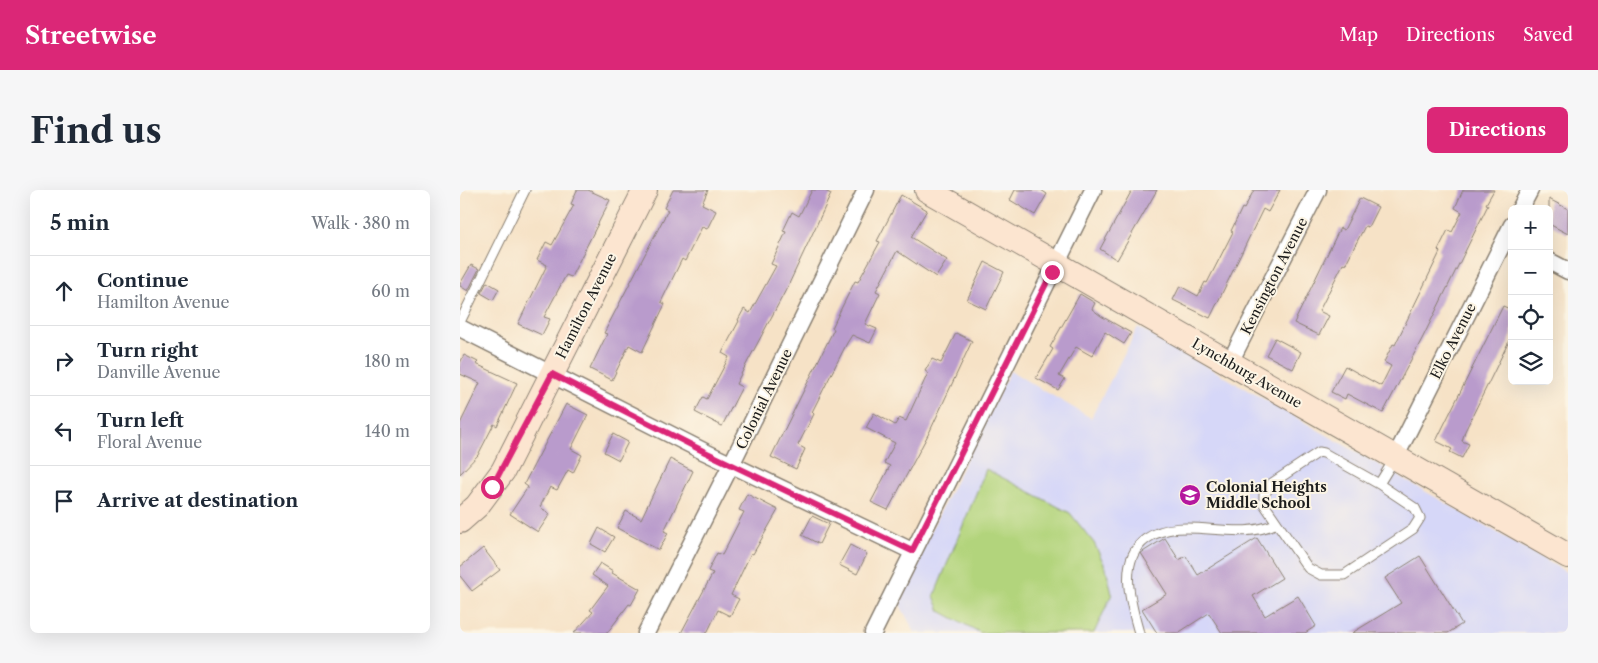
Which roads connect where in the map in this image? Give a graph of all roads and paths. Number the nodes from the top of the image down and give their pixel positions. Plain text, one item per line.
1 (525, 190) edge
2 (645, 190) edge
3 (866, 190) edge
4 (927, 190) edge
5 (1093, 190) edge
6 (1318, 190) edge
7 (1530, 190) edge
8 (1522, 205) edge
9 (1508, 238) edge
10 (1056, 263) junction
11 (1553, 263) edge
12 (1568, 271) edge
13 (460, 322) edge
14 (460, 328) edge
15 (1230, 362) junction
16 (552, 374) junction
17 (1395, 458) junction
18 (732, 465) junction
19 (1379, 484) junction
20 (460, 521) edge
21 (1277, 523) junction
22 (912, 551) junction
23 (1568, 556) edge
24 (876, 631) edge
25 (646, 633) edge
26 (1139, 633) edge

1 - 13 lane
2 - 16 street, Hamilton Avenue
3 - 18 street, Colonial Avenue
4 - 10 street, Lynchburg Avenue
5 - 10 street
6 - 15 street, Kensington Avenue
7 - 8 street
9 - 17 street, Elko Avenue
10 - 15 street, Lynchburg Avenue
10 - 22 street
11 - 12 street
14 - 16 street
15 - 17 street, Lynchburg Avenue
16 - 18 street
16 - 20 street, Hamilton Avenue
17 - 19 lane
17 - 23 street, Lynchburg Avenue
18 - 22 street
18 - 25 street, Colonial Avenue
19 - 21 lane
19 - 21 lane
21 - 26 lane
22 - 24 street

